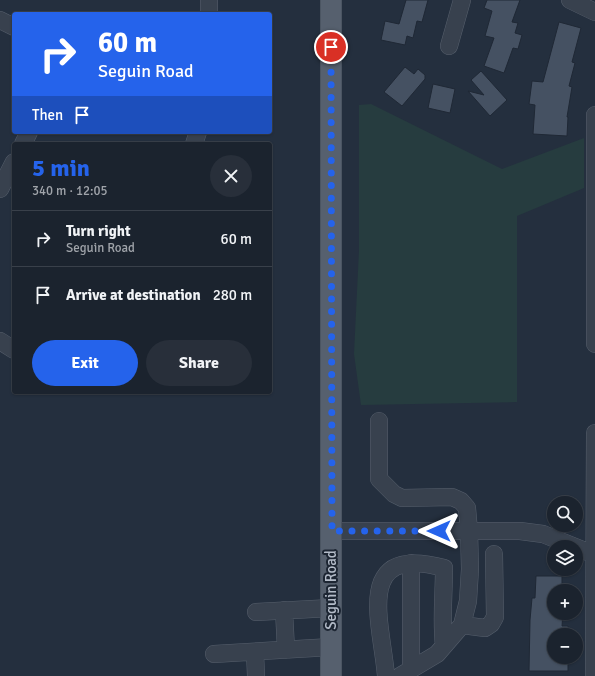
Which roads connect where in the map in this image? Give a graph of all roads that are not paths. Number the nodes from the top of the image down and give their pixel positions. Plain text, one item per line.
1 (209, 0) edge
2 (331, 0) edge
3 (462, 0) edge
4 (570, 0) edge
5 (209, 12) edge
6 (595, 12) edge
7 (0, 20) edge
8 (12, 26) edge
9 (449, 46) dead end
10 (595, 115) edge
11 (12, 166) edge
12 (0, 189) edge
13 (595, 264) edge
14 (0, 341) edge
15 (595, 344) edge
16 (12, 349) edge
17 (379, 421) dead end
18 (595, 433) edge
19 (332, 531) junction
20 (469, 531) junction
21 (494, 554) dead end
22 (594, 554) edge
23 (411, 563) junction
24 (331, 608) junction
25 (284, 610) junction
26 (256, 612) dead end
27 (462, 625) junction
28 (444, 646) junction
29 (331, 647) junction
30 (286, 650) junction
31 (256, 652) junction
32 (214, 654) dead end
33 (405, 673) edge
34 (256, 676) edge
35 (331, 676) edge
36 (386, 676) edge
37 (594, 676) edge

1 - 5 street
2 - 19 main road, Seguin Road
3 - 9 street
4 - 6 street
7 - 8 street
10 - 13 street
11 - 12 street
13 - 15 street
14 - 16 street
17 - 20 street
18 - 22 street
19 - 20 street
19 - 24 main road, Seguin Road
20 - 22 street
20 - 27 street
21 - 27 street
22 - 37 street
23 - 28 street
23 - 33 street
23 - 36 street
24 - 25 street
24 - 29 main road, Seguin Road
25 - 26 street
25 - 30 street
27 - 28 street
28 - 33 street
29 - 30 street
29 - 35 main road, Seguin Road
30 - 31 street
31 - 32 street
31 - 34 street

